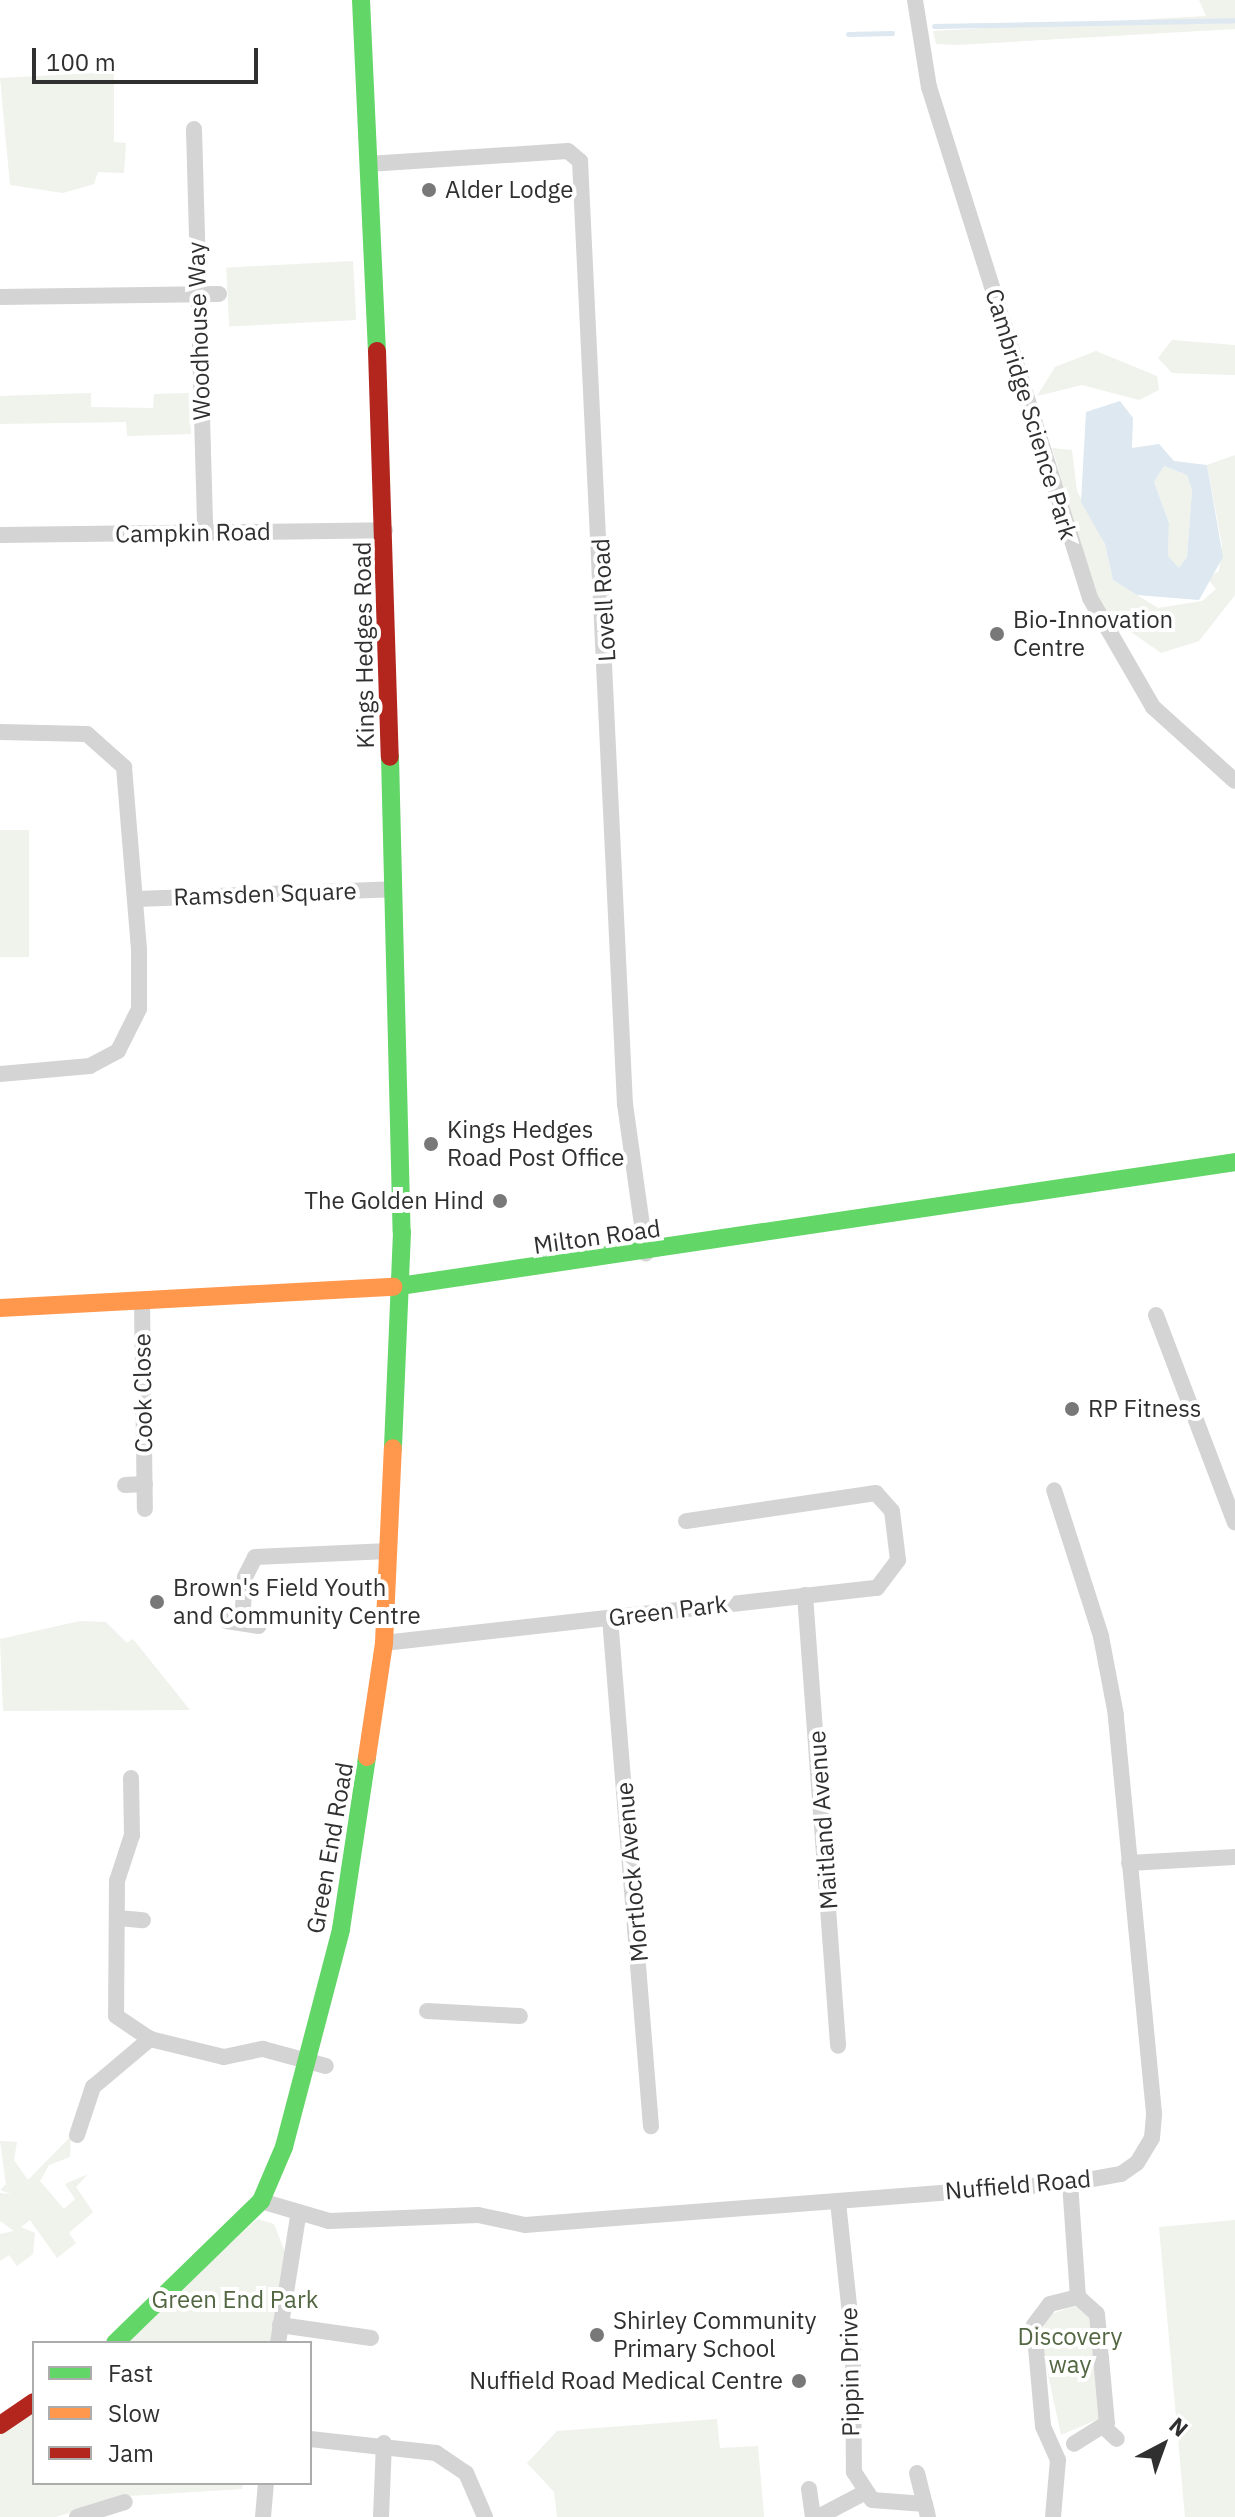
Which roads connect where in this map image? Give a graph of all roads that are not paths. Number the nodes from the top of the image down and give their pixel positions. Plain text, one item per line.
1 (361, 0) edge
2 (915, 0) edge
3 (194, 129) dead end
4 (368, 164) junction
5 (196, 294) junction
6 (219, 294) dead end
7 (0, 297) edge
8 (385, 530) junction
9 (205, 533) junction
10 (0, 535) edge
11 (0, 732) edge
12 (1235, 781) edge
13 (393, 889) junction
14 (137, 899) junction
15 (0, 1074) edge
16 (1235, 1153) edge
17 (1235, 1162) edge
18 (1196, 1168) junction
19 (646, 1254) junction
20 (400, 1290) junction
21 (142, 1303) junction
22 (0, 1308) edge
23 (1156, 1315) dead end
24 (145, 1484) junction
25 (125, 1485) dead end
26 (1054, 1490) dead end
27 (145, 1509) dead end
28 (686, 1521) dead end
29 (1235, 1523) edge
30 (389, 1551) junction
31 (805, 1595) junction
32 (610, 1618) junction
33 (259, 1626) dead end
34 (384, 1643) junction
35 (131, 1778) dead end
36 (1235, 1857) edge
37 (1129, 1863) junction
38 (118, 1918) junction
39 (143, 1920) dead end
40 (427, 2011) dead end
41 (520, 2016) dead end
42 (150, 2039) junction
43 (838, 2046) dead end
44 (319, 2064) junction
45 (64, 2104) dead end
46 (81, 2109) junction
47 (651, 2126) dead end
48 (77, 2135) dead end
49 (1070, 2183) junction
50 (261, 2201) junction
51 (838, 2202) junction
52 (298, 2217) junction
53 (1078, 2297) junction
54 (280, 2325) junction
55 (371, 2338) dead end
56 (117, 2341) edge
57 (278, 2341) edge
58 (32, 2403) edge
59 (0, 2425) edge
60 (312, 2439) edge
61 (384, 2443) junction
62 (1074, 2444) dead end
63 (917, 2473) dead end
64 (266, 2485) edge
65 (809, 2489) dead end
66 (864, 2493) junction
67 (125, 2502) dead end
68 (926, 2510) edge
69 (77, 2517) edge
70 (263, 2517) edge
71 (381, 2517) edge
72 (485, 2517) edge
73 (816, 2517) edge
74 (1053, 2517) edge

1 - 4 street, Kings Hedges Road
2 - 12 street, Cambridge Science Park
3 - 5 street, Woodhouse Way
4 - 8 street, Kings Hedges Road
4 - 19 street, Lovell Road
5 - 6 street
5 - 7 street
5 - 9 street, Woodhouse Way
8 - 9 street, Campkin Road
8 - 13 street, Kings Hedges Road
9 - 10 street, Campkin Road
11 - 14 street
13 - 14 street, Ramsden Square
13 - 20 street, Kings Hedges Road
14 - 15 street
16 - 18 street, Milton Road
17 - 18 street, Milton Road
18 - 19 street, Milton Road
19 - 20 street, Milton Road
20 - 21 street, Milton Road
20 - 30 street, Green End Road
21 - 22 street, Milton Road
21 - 24 street, Cook Close
23 - 29 street
24 - 25 street, Cook Close
24 - 27 street, Cook Close
26 - 37 street, Nuffield Road
28 - 31 street, Green Park
30 - 33 street
30 - 34 street, Green End Road
31 - 32 street, Green Park
31 - 43 street, Maitland Avenue
32 - 34 street, Green Park
32 - 47 street, Mortlock Avenue
34 - 44 street, Green End Road
35 - 38 street
36 - 37 street
37 - 49 street, Nuffield Road
38 - 39 street
38 - 42 street
40 - 41 street
42 - 44 street
42 - 46 street
44 - 50 street, Green End Road
45 - 46 street
46 - 48 street
49 - 51 street, Nuffield Road
49 - 53 street
50 - 52 street, Nuffield Road
50 - 56 street, Green End Road
51 - 52 street, Nuffield Road
51 - 66 street, Pippin Drive
52 - 54 street
53 - 62 street
53 - 74 street
54 - 55 street
54 - 57 street
58 - 59 street
60 - 61 street
61 - 71 street
61 - 72 street
63 - 68 street
64 - 70 street
65 - 73 street
66 - 68 street
66 - 73 street
67 - 69 street

